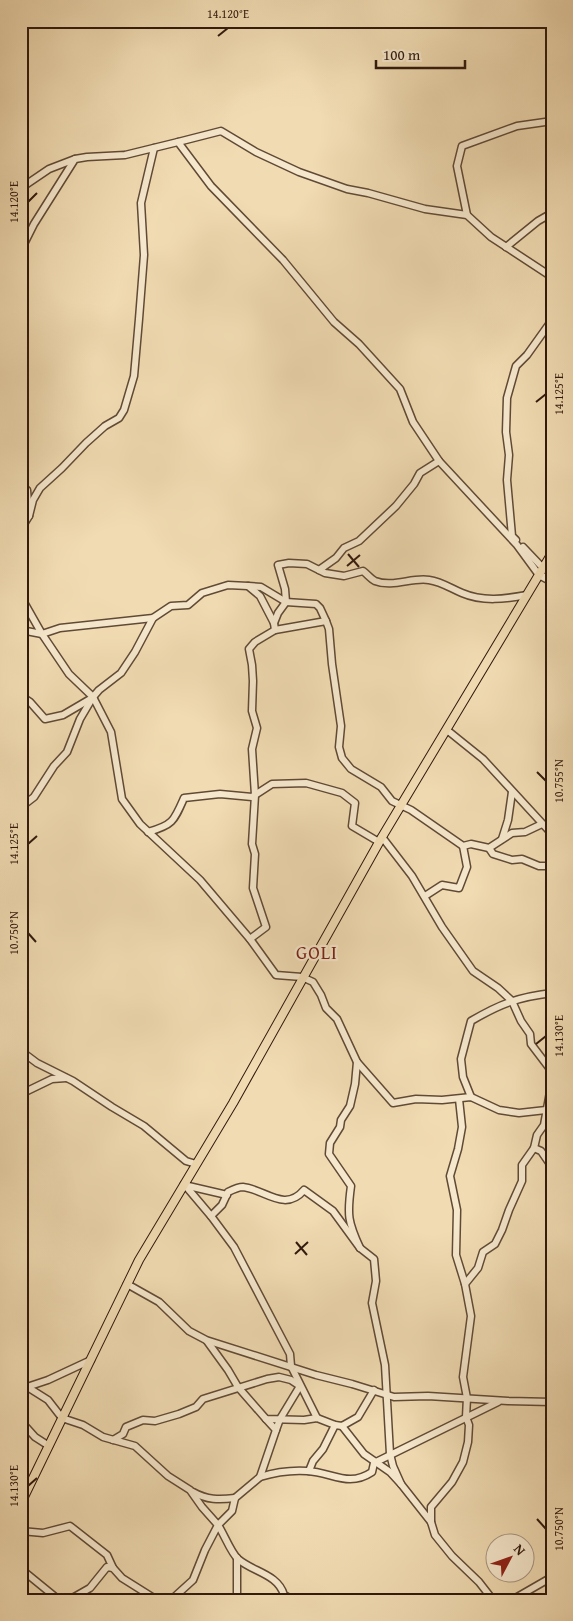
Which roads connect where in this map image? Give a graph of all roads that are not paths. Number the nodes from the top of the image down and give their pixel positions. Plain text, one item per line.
1 (552, 121) edge
2 (178, 142) junction
3 (154, 148) junction
4 (75, 159) junction
5 (21, 188) edge
6 (552, 213) edge
7 (467, 215) junction
8 (506, 247) junction
9 (21, 250) edge
10 (552, 277) edge
11 (552, 320) edge
12 (439, 461) junction
13 (21, 486) edge
14 (29, 516) junction
15 (21, 530) edge
16 (552, 553) edge
17 (319, 570) junction
18 (541, 572) junction
19 (552, 580) edge
20 (248, 586) junction
21 (527, 595) junction
22 (21, 597) edge
23 (286, 602) junction
24 (153, 618) junction
25 (326, 621) junction
26 (274, 626) junction
27 (21, 630) edge
28 (42, 634) junction
29 (21, 696) edge
30 (93, 697) junction
31 (447, 730) junction
32 (512, 792) junction
33 (255, 795) junction
34 (401, 805) junction
35 (21, 807) edge
36 (542, 824) junction
37 (148, 832) junction
38 (552, 834) edge
39 (502, 839) junction
40 (381, 840) junction
41 (463, 846) junction
42 (489, 848) junction
43 (552, 866) edge
44 (425, 896) junction
45 (250, 939) junction
46 (302, 977) junction
47 (552, 993) edge
48 (512, 1001) junction
49 (21, 1051) edge
50 (357, 1062) junction
51 (68, 1078) junction
52 (552, 1080) edge
53 (21, 1094) edge
54 (471, 1097) junction
55 (459, 1099) junction
56 (546, 1110) junction
57 (534, 1148) junction
58 (196, 1164) junction
59 (552, 1167) edge
60 (184, 1184) junction
61 (227, 1196) junction
62 (211, 1216) junction
63 (360, 1248) junction
64 (127, 1284) junction
65 (465, 1284) junction
66 (206, 1340) junction
67 (91, 1360) junction
68 (291, 1366) junction
69 (23, 1386) edge
70 (300, 1386) junction
71 (238, 1387) junction
72 (374, 1390) junction
73 (386, 1394) junction
74 (467, 1398) junction
75 (500, 1401) junction
76 (552, 1402) edge
77 (466, 1417) junction
78 (62, 1418) junction
79 (317, 1418) junction
80 (266, 1419) junction
81 (280, 1419) junction
82 (21, 1425) edge
83 (339, 1425) junction
84 (276, 1430) junction
85 (113, 1440) junction
86 (49, 1446) junction
87 (390, 1454) junction
88 (374, 1462) junction
89 (309, 1471) junction
90 (260, 1477) junction
91 (401, 1484) junction
92 (190, 1490) junction
93 (22, 1498) edge
94 (235, 1498) junction
95 (431, 1522) junction
96 (218, 1525) junction
97 (21, 1531) edge
98 (237, 1558) junction
99 (113, 1568) junction
100 (21, 1569) edge
101 (552, 1577) edge
102 (59, 1600) edge
103 (69, 1600) edge
104 (157, 1600) edge
105 (171, 1600) edge
106 (237, 1600) edge
107 (292, 1600) edge
108 (493, 1600) edge
109 (512, 1600) edge

1 - 7 street
2 - 3 street
2 - 7 street
2 - 12 street
3 - 4 street
3 - 14 street
4 - 5 street
4 - 9 street
6 - 8 street
7 - 8 street
8 - 10 street
11 - 18 street
12 - 17 street
12 - 18 street
13 - 14 street
14 - 15 street
16 - 18 main road
17 - 21 street
17 - 23 street
18 - 19 street
18 - 21 main road
20 - 23 street
20 - 24 street
20 - 26 street
21 - 31 main road
22 - 28 street
23 - 25 street
23 - 26 street
24 - 28 street
24 - 30 street
25 - 26 street
25 - 34 street
26 - 33 street
27 - 28 street
28 - 30 street
29 - 30 street
30 - 35 street
30 - 37 street
31 - 32 street
31 - 34 main road
32 - 36 street
32 - 39 street
33 - 37 street
33 - 40 street
33 - 45 street
34 - 40 main road
34 - 41 street
36 - 38 street
36 - 39 street
37 - 45 street
39 - 42 street
40 - 44 street
40 - 46 main road
41 - 42 street
41 - 44 street
42 - 43 street
44 - 48 street
45 - 46 street
46 - 50 street
46 - 58 main road
47 - 48 street
48 - 52 street
48 - 54 street
49 - 51 street
50 - 55 street
50 - 63 street
51 - 53 street
51 - 58 street
52 - 56 street
54 - 55 street
54 - 56 street
55 - 65 street
56 - 57 street
57 - 59 street
57 - 65 street
58 - 60 main road
60 - 61 street
60 - 62 street
60 - 64 main road
61 - 62 street
61 - 63 street
62 - 68 street
63 - 73 street
64 - 66 street
64 - 67 main road
65 - 74 street
66 - 68 street
66 - 71 street
67 - 69 street
67 - 78 main road
68 - 70 street
68 - 72 street
69 - 78 street
70 - 71 street
70 - 79 street
70 - 81 street
71 - 80 street
71 - 85 street
72 - 73 street
72 - 83 street
73 - 74 street
73 - 87 street
74 - 75 street
74 - 77 street
75 - 76 street
75 - 77 street
77 - 87 street
77 - 95 street
78 - 85 street
78 - 86 main road
79 - 81 street
79 - 83 street
80 - 81 street
80 - 84 street
81 - 84 street
82 - 86 street
83 - 88 street
83 - 89 street
84 - 90 street
85 - 92 street
86 - 93 main road
87 - 88 street
87 - 91 street
88 - 89 street
88 - 91 street
89 - 90 street
90 - 94 street
91 - 95 street
92 - 94 street
92 - 96 street
94 - 96 street
95 - 108 street
96 - 98 street
96 - 105 street
97 - 99 street
98 - 106 street
98 - 107 street
99 - 103 street
99 - 104 street
100 - 102 street
101 - 109 street

